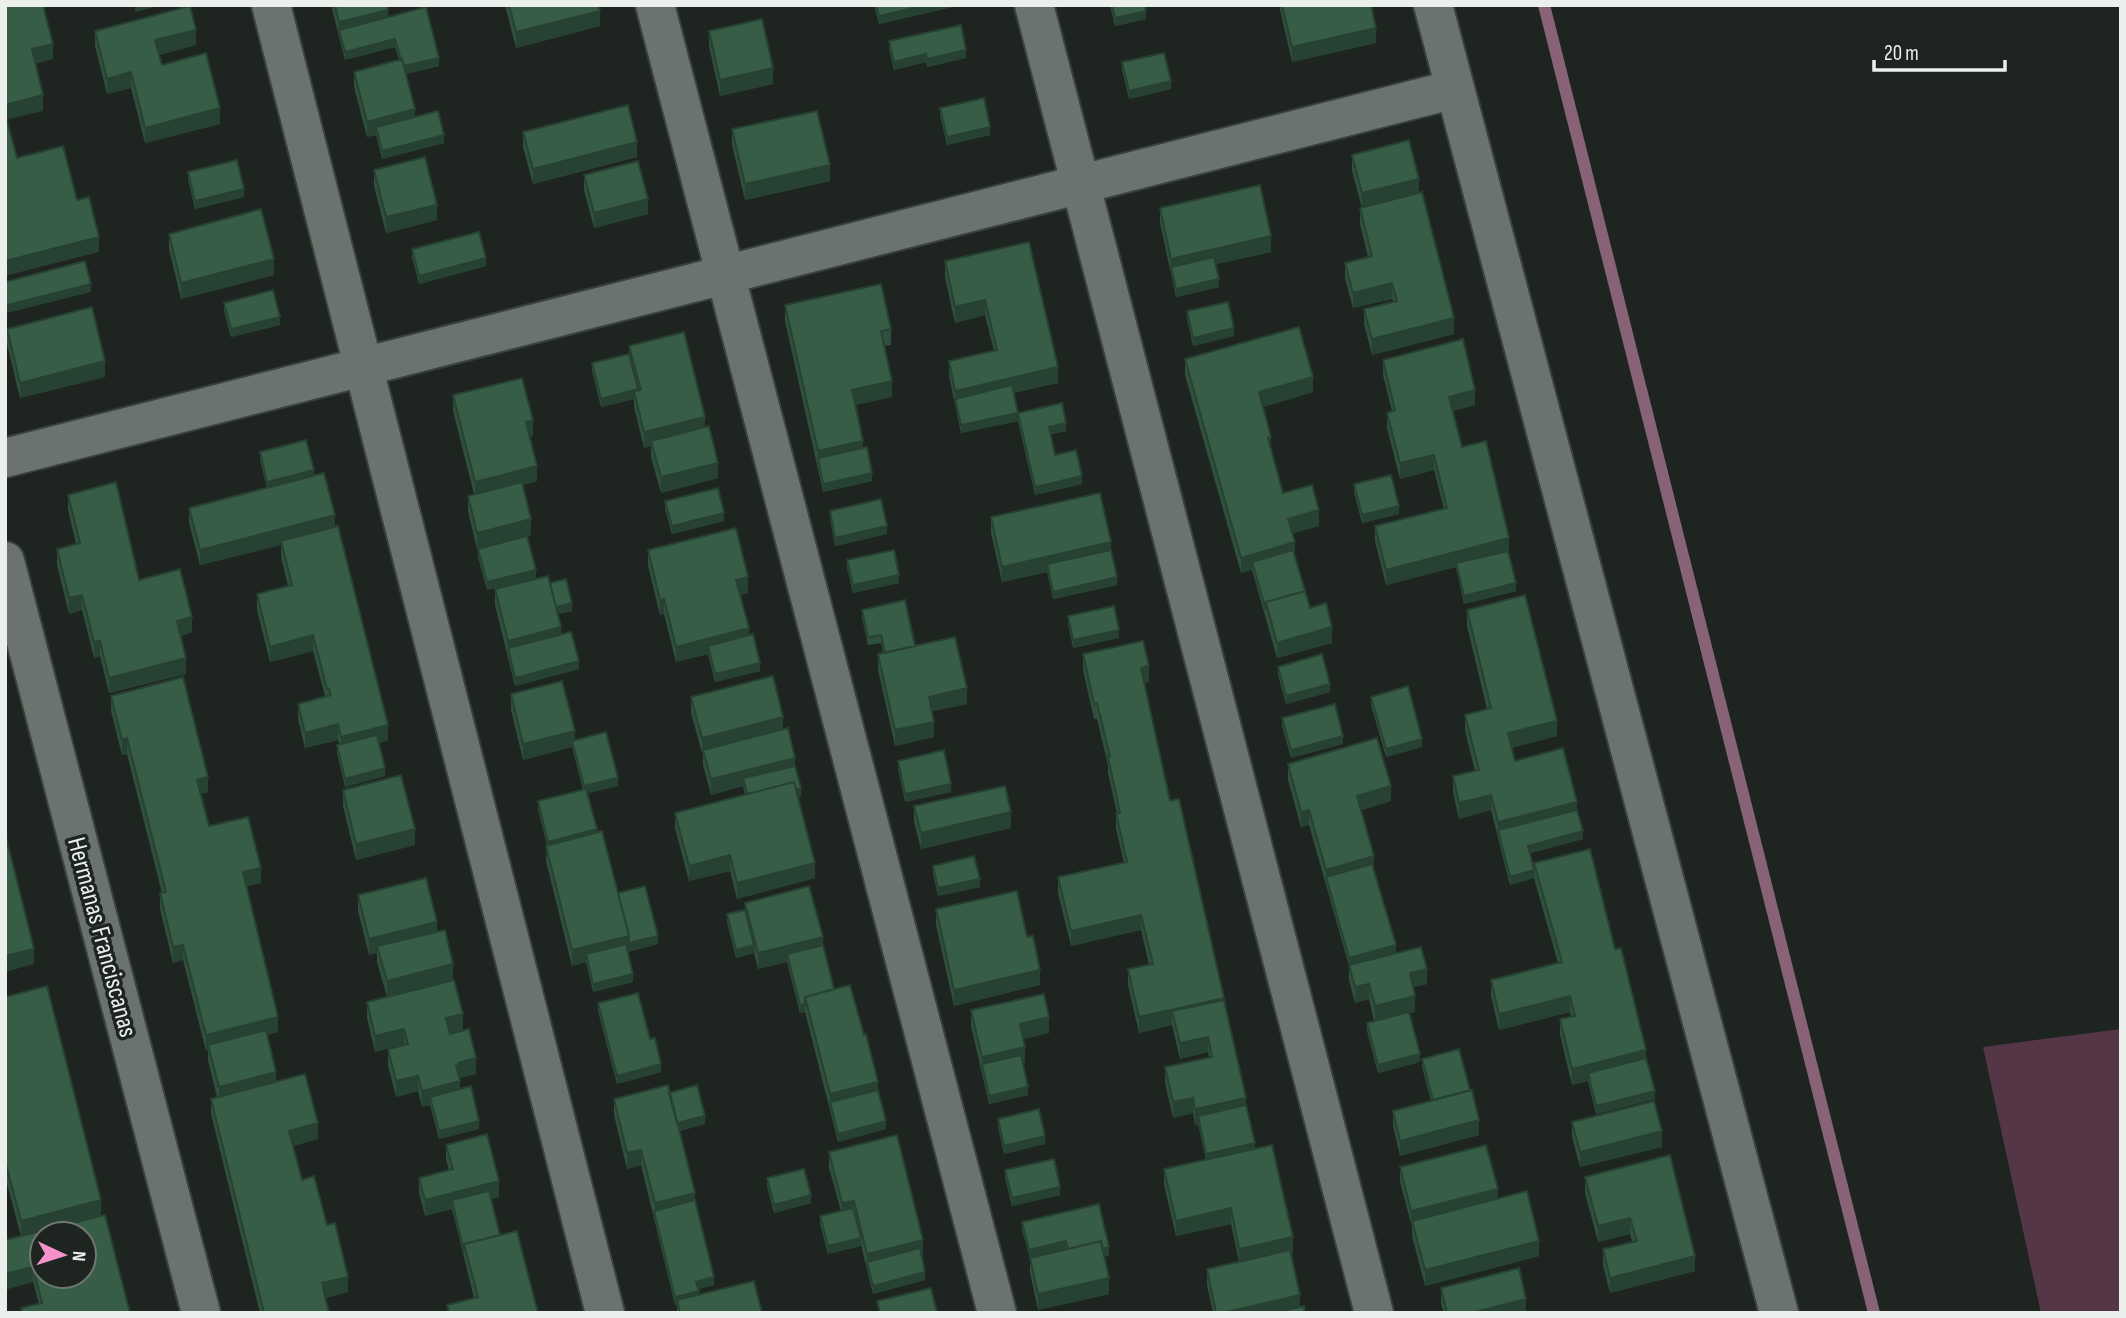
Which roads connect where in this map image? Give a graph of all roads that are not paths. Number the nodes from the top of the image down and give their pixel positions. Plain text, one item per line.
1 (271, 5) edge
2 (655, 5) edge
3 (1034, 5) edge
4 (1433, 5) edge
5 (1455, 89) junction
6 (1080, 185) junction
7 (725, 275) junction
8 (364, 367) junction
9 (5, 458) edge
10 (5, 561) edge
11 (201, 1313) edge
12 (606, 1313) edge
13 (997, 1313) edge
14 (1374, 1313) edge
15 (1779, 1313) edge

1 - 8 street
2 - 7 street
3 - 6 street
4 - 5 street
5 - 6 street
5 - 15 street
6 - 7 street
6 - 14 street
7 - 8 street
7 - 13 street
8 - 9 street
8 - 12 street
10 - 11 street, Hermanas Franciscanas

